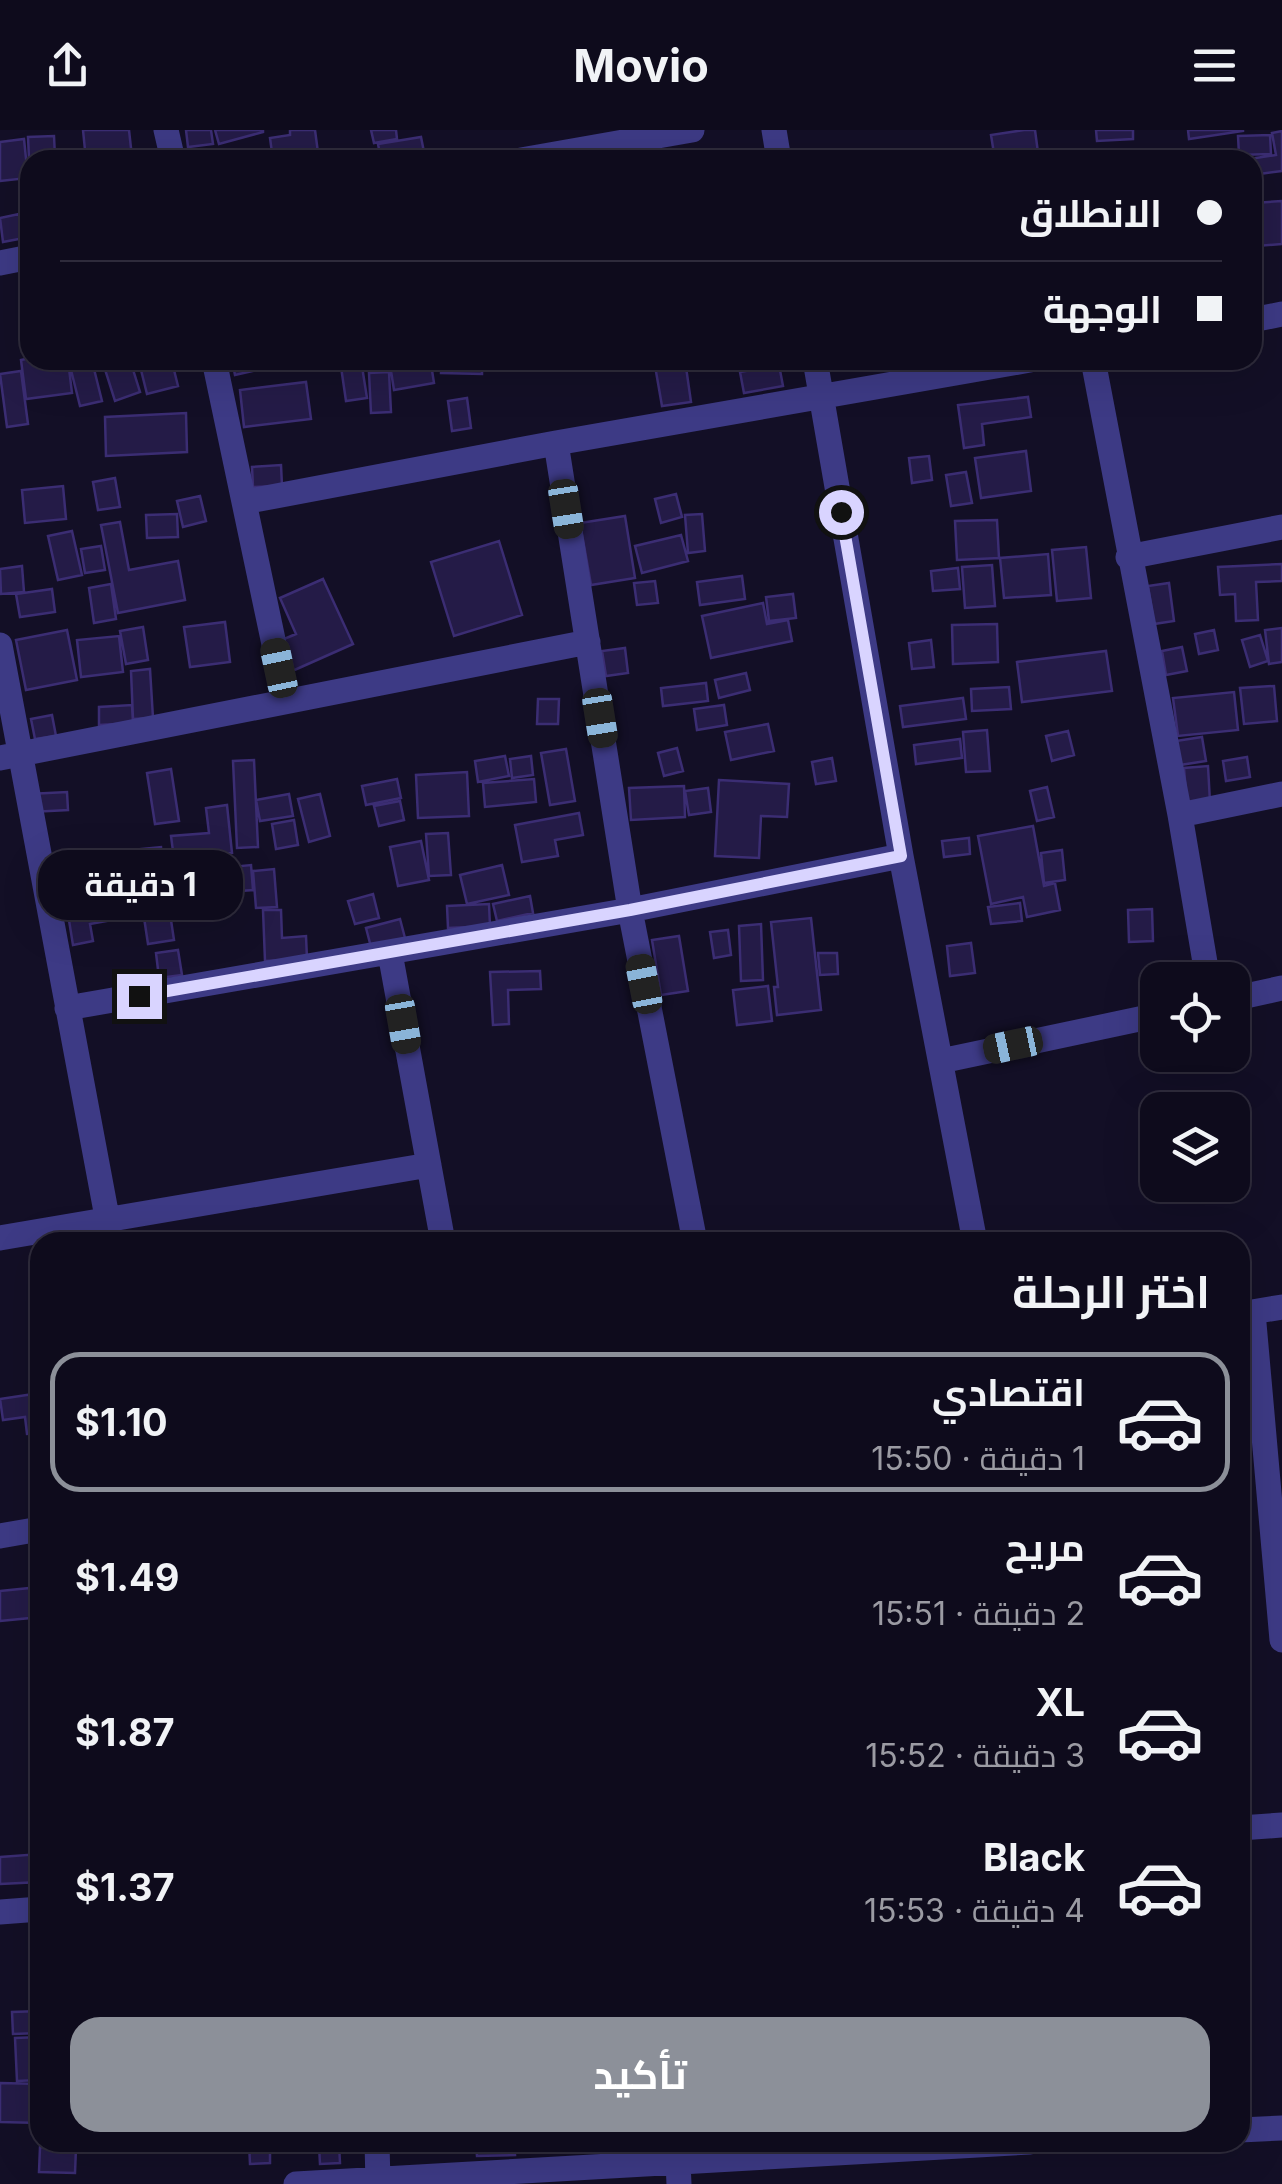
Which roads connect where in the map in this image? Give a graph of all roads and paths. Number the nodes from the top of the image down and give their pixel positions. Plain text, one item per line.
1 (692, 130) edge
2 (579, 150) edge
3 (216, 370) edge
4 (817, 370) edge
5 (974, 370) edge
6 (1095, 370) edge
7 (821, 397) junction
8 (556, 443) junction
9 (244, 502) junction
10 (1282, 527) edge
11 (1128, 557) junction
12 (588, 642) junction
13 (0, 645) edge
14 (286, 701) junction
15 (9, 757) edge
16 (1282, 794) edge
17 (1180, 815) junction
18 (901, 856) junction
19 (630, 910) junction
20 (390, 953) junction
21 (1205, 962) edge
22 (1282, 988) edge
23 (1250, 994) edge
24 (67, 1008) junction
25 (1140, 1018) edge
26 (941, 1061) junction
27 (428, 1165) junction
28 (108, 1217) junction
29 (30, 1232) edge
30 (31, 1232) edge
31 (441, 1232) edge
32 (692, 1232) edge
33 (973, 1232) edge
34 (0, 1238) edge
35 (1282, 1307) edge
36 (1250, 1312) edge
37 (1250, 1349) edge
38 (30, 1530) edge
39 (0, 1536) edge
40 (1282, 1640) edge
41 (1282, 1825) edge
42 (1250, 1827) edge
43 (30, 1910) edge
44 (0, 1912) edge
45 (1282, 2128) edge
46 (1250, 2130) edge
47 (377, 2152) edge
48 (862, 2152) edge
49 (678, 2163) edge
50 (378, 2183) edge
51 (296, 2184) edge

1 - 2 street
3 - 9 street
4 - 7 street
5 - 7 street
6 - 11 street
7 - 8 street
7 - 18 street
8 - 9 street
8 - 12 street
9 - 14 street
10 - 11 street
11 - 17 street
12 - 14 street
12 - 19 street
13 - 15 street
14 - 15 street
15 - 24 street
16 - 17 street
17 - 21 street
18 - 19 street
18 - 26 street
19 - 20 street
19 - 32 street
20 - 24 street
20 - 27 street
22 - 23 street
24 - 28 street
25 - 26 street
26 - 33 street
27 - 28 street
27 - 31 street
28 - 30 street
29 - 34 street
35 - 36 street
37 - 40 street
38 - 39 street
41 - 42 street
43 - 44 street
45 - 46 street
47 - 50 street
48 - 49 street
49 - 50 street
50 - 51 street

